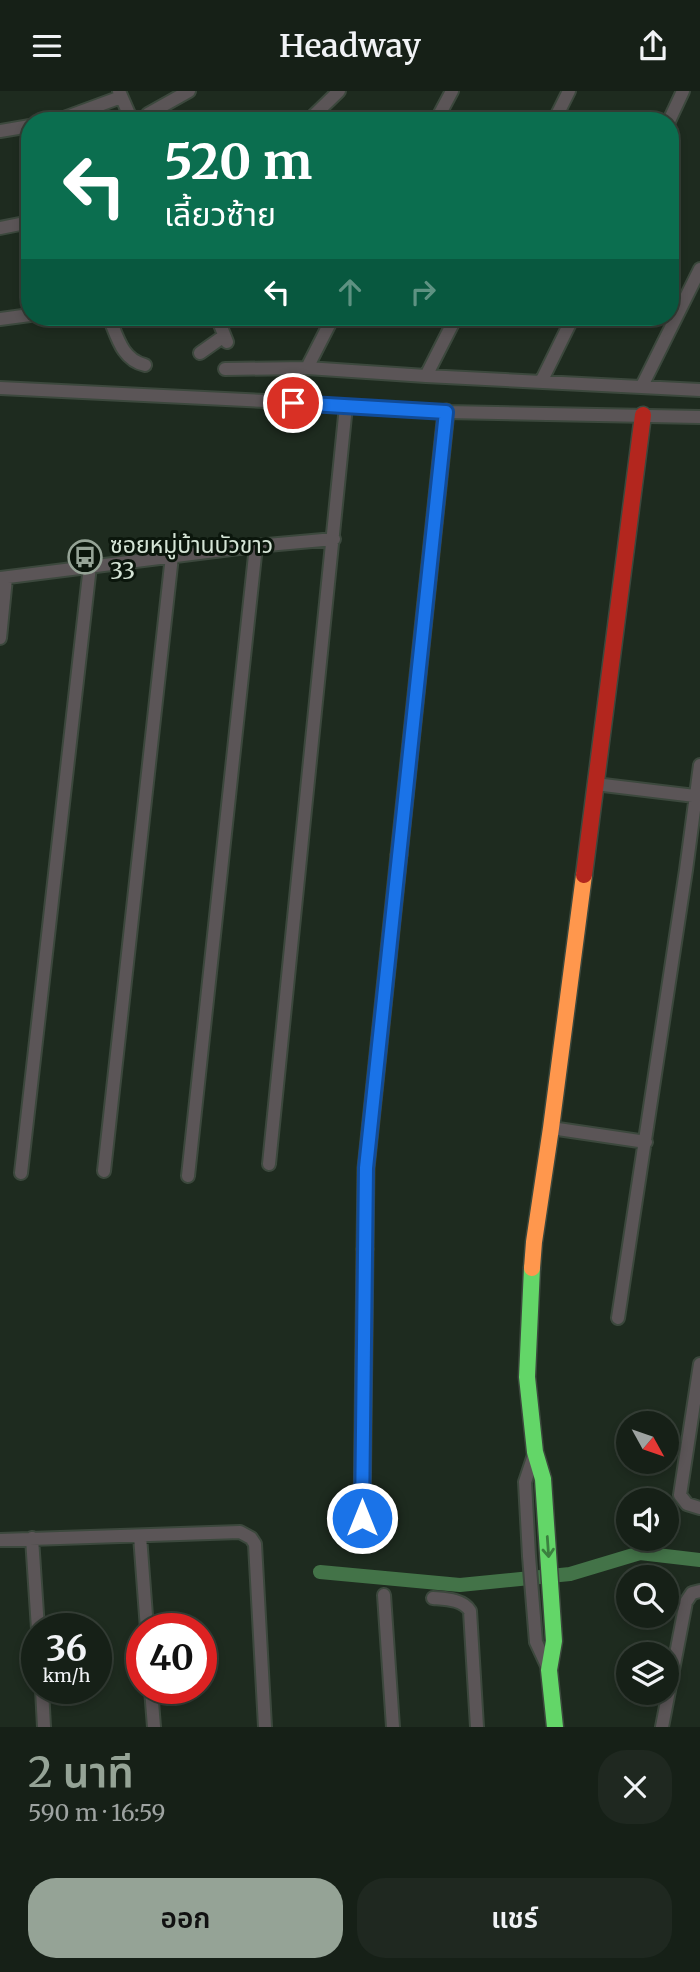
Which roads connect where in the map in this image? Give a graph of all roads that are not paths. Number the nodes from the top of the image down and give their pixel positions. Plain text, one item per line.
1 (189, 91) edge
2 (339, 91) edge
3 (452, 91) edge
4 (569, 91) edge
5 (683, 91) edge
6 (120, 94) edge
7 (77, 112) edge
8 (128, 112) edge
9 (152, 112) edge
10 (317, 112) edge
11 (441, 112) edge
12 (558, 112) edge
13 (673, 112) edge
14 (21, 128) edge
15 (0, 131) edge
16 (21, 224) edge
17 (0, 228) edge
18 (700, 269) edge
19 (679, 311) edge
20 (21, 316) edge
21 (0, 319) edge
22 (112, 326) edge
23 (220, 326) edge
24 (329, 326) edge
25 (451, 326) edge
26 (569, 326) edge
27 (672, 326) edge
28 (200, 353) dead end
29 (145, 365) dead end
30 (307, 367) junction
31 (225, 369) dead end
32 (426, 376) junction
33 (541, 382) junction
34 (642, 386) junction
35 (0, 388) edge
36 (700, 390) edge
37 (346, 407) junction
38 (446, 412) junction
39 (643, 415) junction
40 (700, 417) edge
41 (334, 539) junction
42 (256, 546) junction
43 (172, 556) junction
44 (90, 566) junction
45 (3, 578) edge
46 (0, 638) edge
47 (700, 765) edge
48 (595, 784) junction
49 (695, 796) junction
50 (551, 1128) junction
51 (646, 1142) junction
52 (269, 1164) dead end
53 (104, 1171) dead end
54 (21, 1173) dead end
55 (188, 1176) dead end
56 (618, 1318) dead end
57 (700, 1364) edge
58 (535, 1452) junction
59 (700, 1508) edge
60 (362, 1518) dead end
61 (140, 1536) junction
62 (32, 1538) junction
63 (0, 1540) edge
64 (700, 1591) edge
65 (384, 1595) dead end
66 (433, 1598) dead end
67 (37, 1613) edge
68 (146, 1613) edge
69 (549, 1670) junction
70 (43, 1704) edge
71 (152, 1704) edge
72 (44, 1727) edge
73 (154, 1727) edge
74 (265, 1727) edge
75 (393, 1727) edge
76 (477, 1727) edge
77 (555, 1727) edge
78 (662, 1727) edge

1 - 9 street
2 - 10 street
3 - 11 street
4 - 12 street
5 - 13 street
6 - 7 street
6 - 8 street
14 - 15 street
16 - 17 street
18 - 19 street
20 - 21 street
22 - 29 street
23 - 28 street
24 - 30 street
25 - 32 street
26 - 33 street
27 - 34 street
30 - 31 street
30 - 32 street
32 - 33 street
33 - 34 street
34 - 36 street
35 - 37 street
37 - 38 street
37 - 41 street
38 - 39 street
38 - 60 street
39 - 40 street
39 - 48 street
41 - 42 street
41 - 52 street
42 - 43 street
42 - 55 street
43 - 44 street
43 - 53 street
44 - 45 street
44 - 54 street
45 - 46 street
47 - 49 street
48 - 49 street
48 - 50 street
49 - 51 street
50 - 51 street
50 - 58 street
51 - 56 street
57 - 59 street
58 -> 69 street
58 - 69 street
61 - 62 street
61 - 68 street
61 - 74 street
62 - 63 street
62 - 67 street
64 - 78 street
65 - 75 street
66 - 76 street
69 - 77 street
70 - 72 street
71 - 73 street

